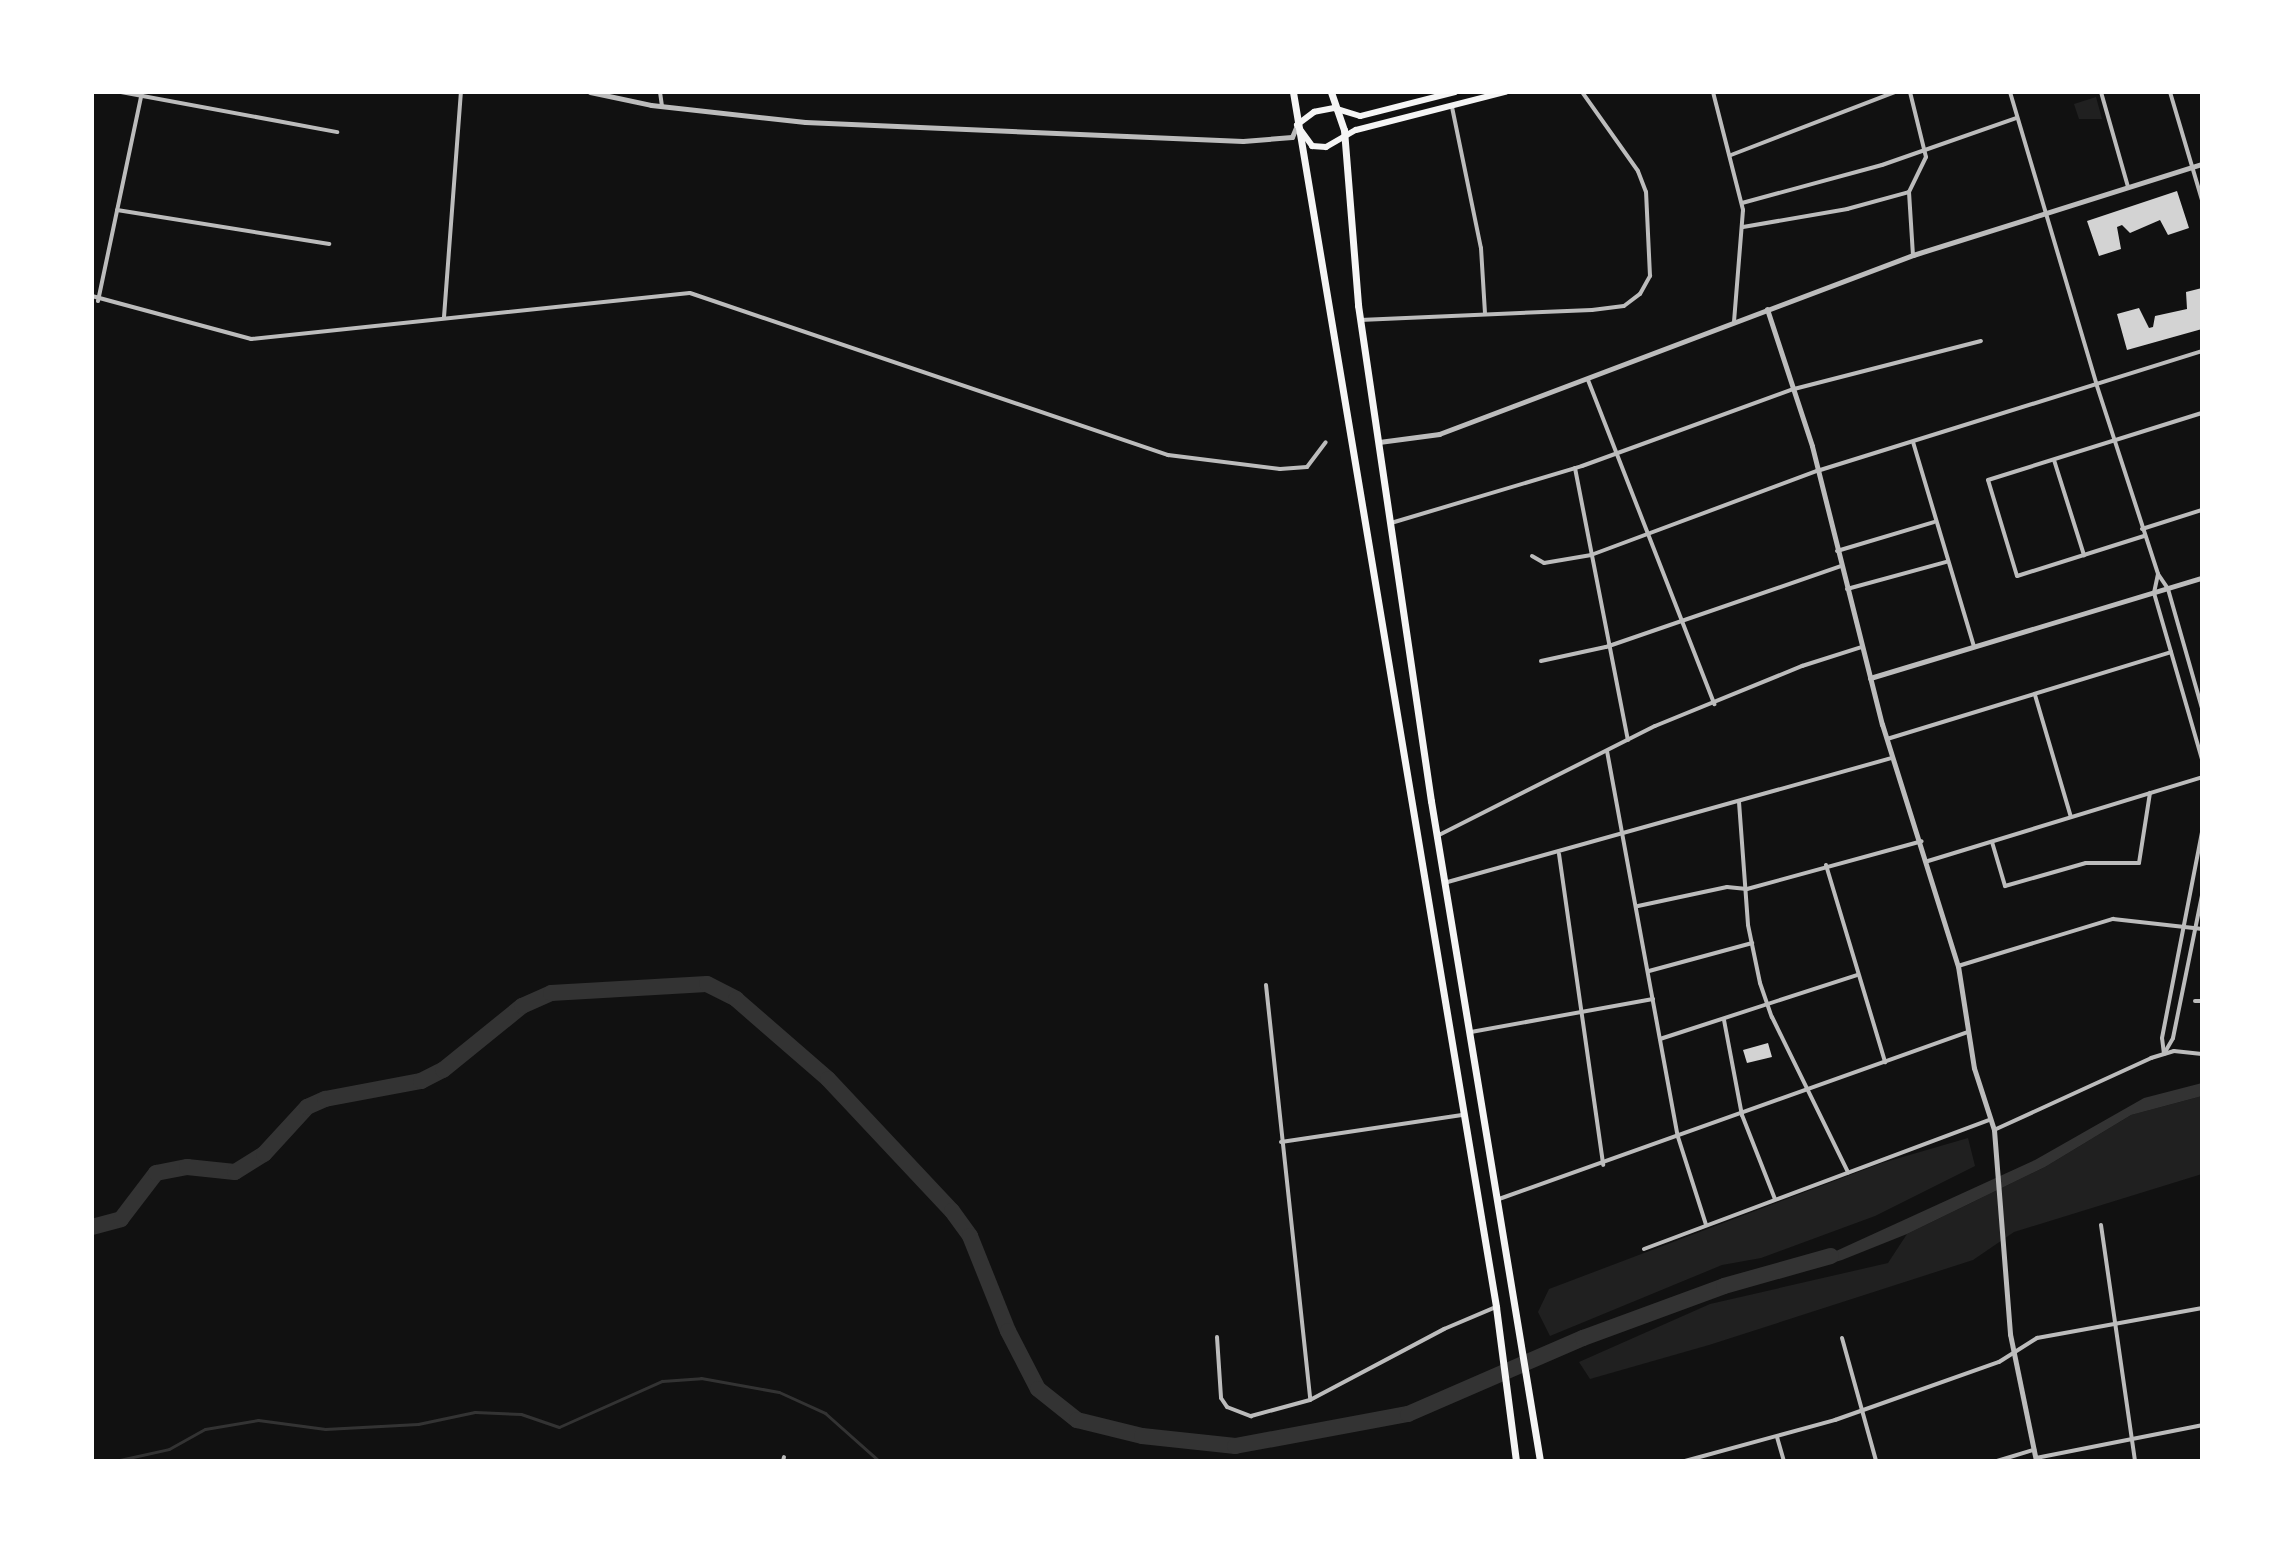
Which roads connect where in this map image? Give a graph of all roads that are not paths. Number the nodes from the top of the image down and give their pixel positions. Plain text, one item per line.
1 (121, 92) edge
2 (461, 92) edge
3 (590, 92) edge
4 (660, 92) edge
5 (1293, 92) edge
6 (1331, 92) edge
7 (1455, 92) edge
8 (1505, 92) edge
9 (1582, 92) edge
10 (1713, 92) edge
11 (1895, 92) edge
12 (1910, 92) edge
13 (2010, 92) edge
14 (2101, 92) edge
15 (2170, 92) edge
16 (141, 94) edge
17 (1452, 106) junction
18 (662, 107) junction
19 (1334, 108) junction
20 (2016, 118) junction
21 (1297, 125) junction
22 (337, 132) dead end
23 (1341, 140) junction
24 (1924, 151) junction
25 (1731, 155) junction
26 (2202, 164) edge
27 (2192, 167) junction
28 (2128, 187) junction
29 (1909, 192) junction
30 (2202, 200) edge
31 (1742, 203) junction
32 (117, 210) junction
33 (2044, 213) junction
34 (1743, 227) junction
35 (329, 244) dead end
36 (1913, 255) junction
37 (92, 296) edge
38 (98, 301) junction
39 (1767, 309) junction
40 (1485, 313) junction
41 (444, 317) junction
42 (1360, 320) junction
43 (1734, 322) junction
44 (1981, 341) dead end
45 (2202, 351) edge
46 (1588, 380) junction
47 (2096, 383) junction
48 (1794, 389) junction
49 (2202, 413) edge
50 (2115, 440) junction
51 (1326, 442) dead end
52 (1379, 442) junction
53 (1913, 442) junction
54 (1617, 453) junction
55 (2054, 460) junction
56 (1575, 468) junction
57 (1817, 471) junction
58 (2202, 510) edge
59 (1934, 522) junction
60 (1391, 523) junction
61 (2142, 529) junction
62 (1649, 534) junction
63 (2144, 536) junction
64 (1837, 551) junction
65 (1591, 555) junction
66 (2084, 555) junction
67 (1532, 556) dead end
68 (1946, 562) junction
69 (1841, 566) junction
70 (2158, 574) junction
71 (2202, 578) edge
72 (1847, 589) junction
73 (2168, 589) junction
74 (2154, 593) junction
75 (1683, 619) junction
76 (1974, 646) junction
77 (1606, 647) junction
78 (1862, 647) junction
79 (2171, 652) junction
80 (1541, 661) dead end
81 (1870, 678) junction
82 (2035, 695) junction
83 (1714, 704) junction
84 (2202, 708) edge
85 (1887, 739) junction
86 (1628, 740) junction
87 (1607, 751) junction
88 (1894, 758) junction
89 (2202, 759) edge
90 (2202, 777) edge
91 (2150, 793) junction
92 (1739, 802) junction
93 (2071, 817) junction
94 (2202, 832) edge
95 (1626, 835) junction
96 (1437, 836) junction
97 (1922, 841) junction
98 (1992, 842) junction
99 (1559, 853) junction
100 (1928, 861) junction
101 (1826, 865) junction
102 (1444, 883) junction
103 (1747, 889) junction
104 (2202, 895) edge
105 (1638, 906) junction
106 (2184, 927) junction
107 (2195, 928) junction
108 (2202, 929) edge
109 (1752, 943) junction
110 (1958, 966) junction
111 (1649, 971) junction
112 (1857, 975) junction
113 (1266, 985) dead end
114 (1653, 999) junction
115 (2195, 1001) dead end
116 (2202, 1001) edge
117 (1768, 1006) junction
118 (1581, 1008) junction
119 (1724, 1020) junction
120 (1970, 1031) junction
121 (1470, 1032) junction
122 (1660, 1039) junction
123 (2164, 1054) junction
124 (2202, 1054) edge
125 (1885, 1062) junction
126 (1806, 1089) junction
127 (1462, 1115) junction
128 (1742, 1115) junction
129 (1989, 1120) junction
130 (1994, 1130) junction
131 (1678, 1137) junction
132 (1281, 1142) junction
133 (1603, 1165) junction
134 (1848, 1172) junction
135 (1499, 1199) junction
136 (1775, 1199) junction
137 (1706, 1225) junction
138 (2101, 1225) dead end
139 (1644, 1249) dead end
140 (1496, 1307) junction
141 (2202, 1308) edge
142 (2113, 1323) junction
143 (1217, 1337) dead end
144 (1842, 1338) dead end
145 (2015, 1352) junction
146 (1310, 1400) junction
147 (1862, 1411) junction
148 (2202, 1425) edge
149 (1777, 1437) junction
150 (2129, 1437) junction
151 (2034, 1450) junction
152 (1717, 1454) junction
153 (2036, 1459) edge
154 (1516, 1461) edge
155 (1540, 1461) edge
156 (1685, 1461) edge
157 (1718, 1461) edge
158 (1784, 1461) edge
159 (1876, 1461) edge
160 (1997, 1461) edge
161 (2135, 1461) edge

1 - 16 street
2 - 41 street
3 - 18 street
4 - 18 street
5 - 21 highway
6 - 19 highway
7 - 19 main road
8 - 17 main road
9 - 40 street
10 - 25 street
11 - 25 street
12 - 24 street
13 - 20 street
14 - 28 street
15 - 27 street
16 - 22 street
16 - 32 street
17 - 23 main road
17 - 40 street
18 - 21 street
19 - 21 main road
19 - 23 highway
20 - 24 street
20 - 33 street
21 - 23 main road
21 - 127 highway
23 - 42 highway
24 - 29 street
24 - 31 street
25 - 31 street
26 - 27 street
27 - 28 street
27 - 30 street
28 - 33 street
29 - 34 street
29 - 36 street
31 - 34 street
32 - 35 street
32 - 38 street
33 - 36 street
33 - 47 street
34 - 43 street
36 - 39 street
37 - 38 street
38 - 41 street
39 - 43 street
39 - 48 street
40 - 42 street
41 - 51 street
42 - 52 highway
43 - 46 street
44 - 48 street
45 - 47 street
46 - 52 street
46 - 54 street
47 - 50 street
47 - 53 street
48 - 54 street
48 - 57 street
49 - 50 street
50 - 55 street
50 - 61 street
52 - 60 highway
53 - 57 street
53 - 59 street
54 - 56 street
54 - 62 street
55 - 66 street
55 - 66 street
56 - 60 street
56 - 65 street
57 - 62 street
57 - 64 street
58 - 61 street
59 - 64 street
59 - 68 street
60 - 96 highway
61 - 63 street
62 - 65 street
62 - 75 street
63 - 66 street
63 - 70 street
64 - 69 street
65 - 67 street
65 - 77 street
68 - 72 street
68 - 76 street
69 - 72 street
69 - 75 street
70 - 73 street
70 - 74 street
71 - 73 street
72 - 78 street
73 - 74 street
73 - 84 street
74 - 76 street
74 - 79 street
75 - 77 street
75 - 83 street
76 - 81 street
77 - 80 street
77 - 86 street
78 - 81 street
78 - 83 street
79 - 82 street
79 - 89 street
81 - 85 street
82 - 85 street
82 - 93 street
83 - 86 street
85 - 88 street
86 - 87 street
87 - 95 street
87 - 96 street
88 - 92 street
88 - 97 street
90 - 91 street
91 - 93 street
91 - 98 street
92 - 95 street
92 - 103 street
93 - 98 street
94 - 106 street
95 - 99 street
95 - 105 street
96 - 102 highway
97 - 100 street
97 - 101 street
98 - 100 street
99 - 102 street
99 - 118 street
100 - 110 street
101 - 103 street
101 - 112 street
102 - 121 highway
103 - 105 street
103 - 109 street
104 - 107 street
105 - 111 street
106 - 107 street
106 - 110 street
106 - 123 street
107 - 108 street
107 - 123 street
109 - 111 street
109 - 117 street
110 - 120 street
111 - 114 street
112 - 117 street
112 - 125 street
113 - 132 street
114 - 118 street
114 - 122 street
115 - 116 street
117 - 119 street
117 - 126 street
118 - 121 street
118 - 133 street
119 - 122 street
119 - 128 street
120 - 125 street
120 - 129 street
121 - 135 highway
122 - 131 street
123 - 124 street
123 - 130 street
125 - 126 street
126 - 128 street
126 - 134 street
127 - 132 street
127 - 140 highway
128 - 131 street
128 - 136 street
129 - 130 street
129 - 134 street
130 - 145 street
131 - 133 street
131 - 137 street
132 - 146 street
133 - 135 street
134 - 136 street
135 - 155 highway
136 - 137 street
137 - 139 street
138 - 142 street
140 - 146 street
140 - 154 highway
141 - 142 street
142 - 145 street
142 - 150 street
143 - 146 street
144 - 147 street
145 - 147 street
145 - 151 street
147 - 149 street
147 - 159 street
148 - 150 street
149 - 152 street
149 - 158 street
150 - 153 street
150 - 161 street
151 - 153 street
151 - 160 street
152 - 156 street
152 - 157 street

